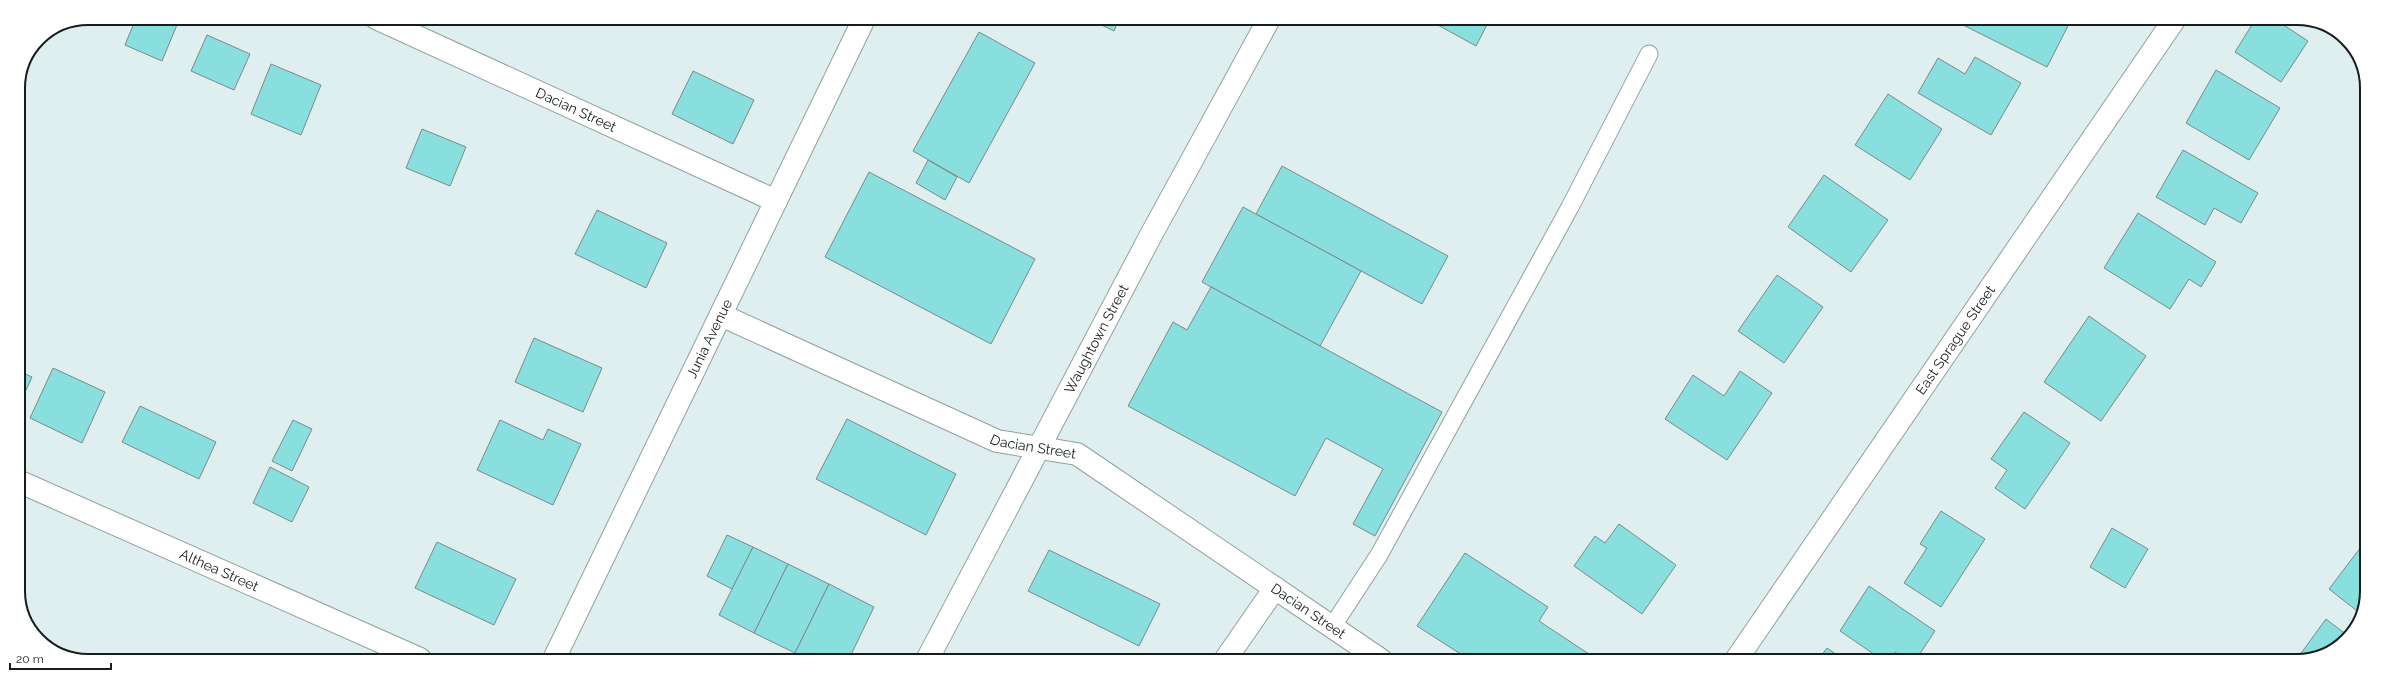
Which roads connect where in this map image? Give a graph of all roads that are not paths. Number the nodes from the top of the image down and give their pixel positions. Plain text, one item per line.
1 (391, 25) edge
2 (861, 25) edge
3 (1266, 25) edge
4 (2171, 25) edge
5 (1649, 54) dead end
6 (776, 201) junction
7 (720, 315) junction
8 (1040, 448) junction
9 (25, 484) edge
10 (1275, 588) junction
11 (1332, 627) junction
12 (409, 654) edge
13 (556, 654) edge
14 (931, 654) edge
15 (1230, 654) edge
16 (1372, 654) edge
17 (1740, 654) edge

1 - 6 street, Dacian Street
2 - 6 street, Junia Avenue
3 - 8 street, Waughtown Street
4 - 17 street, East Sprague Street
5 - 11 lane
6 - 7 street, Junia Avenue
7 - 8 street, Dacian Street
7 - 13 street, Junia Avenue
8 - 10 street, Dacian Street
8 - 14 street, Waughtown Street
9 - 12 street, Althea Street
10 - 11 street, Dacian Street
10 - 15 street
11 - 16 street, Dacian Street

